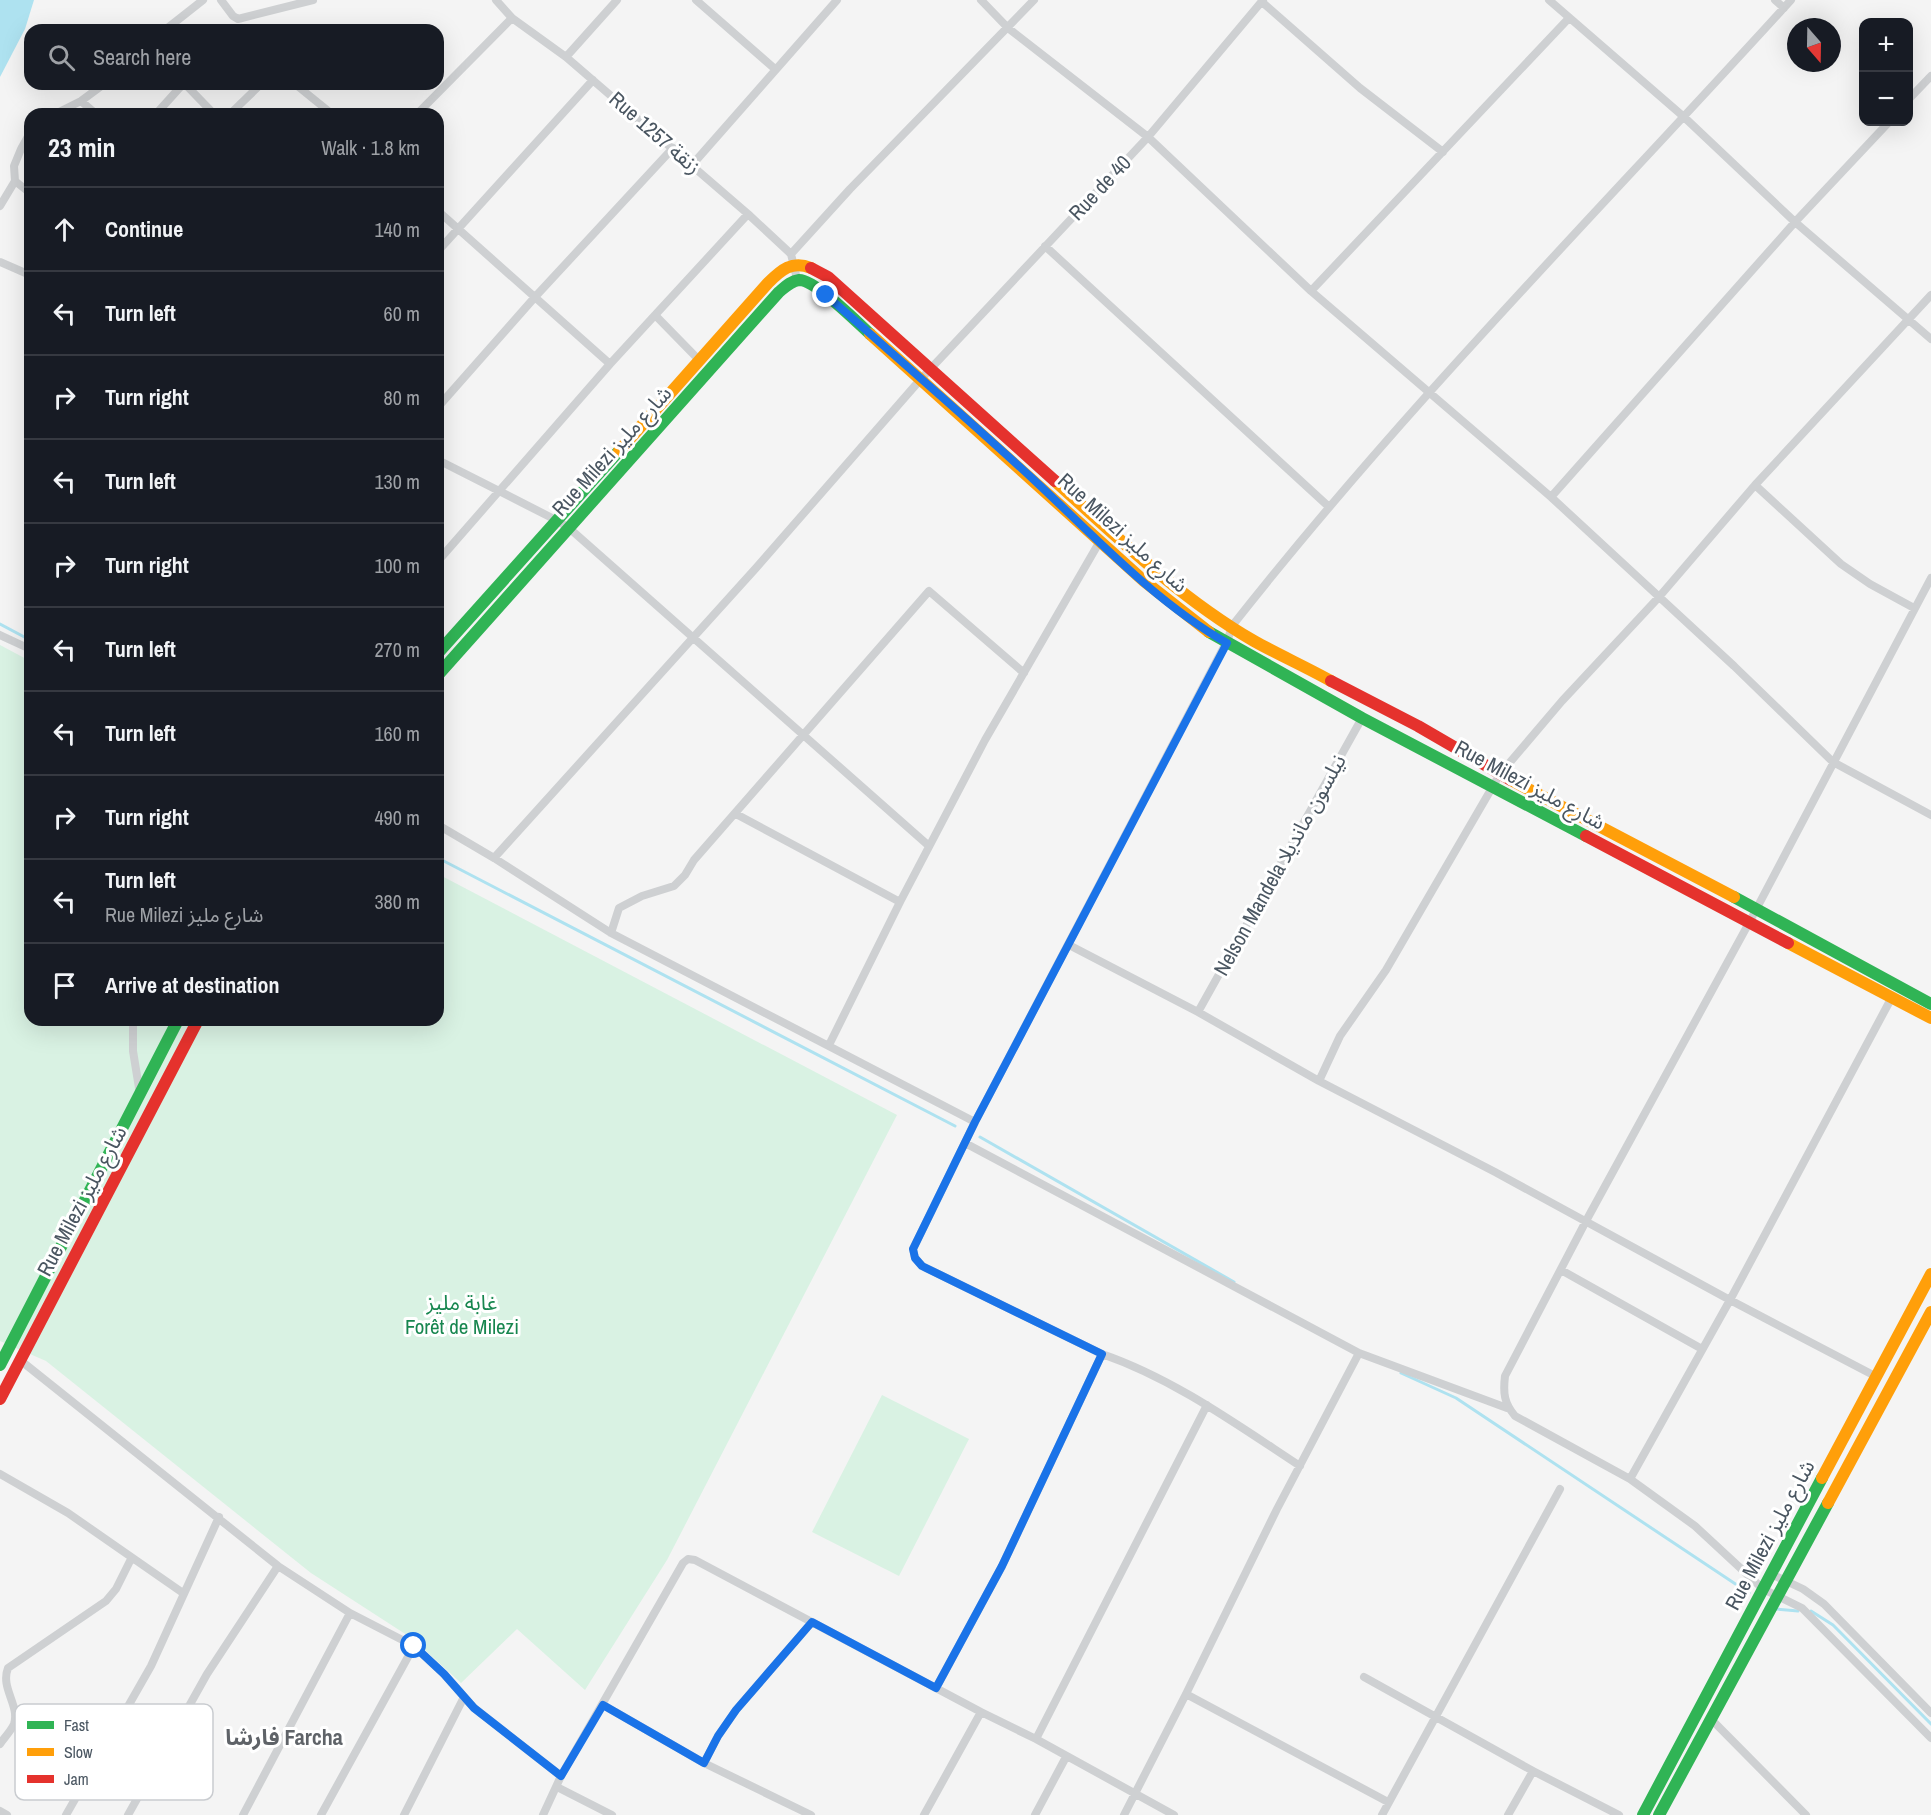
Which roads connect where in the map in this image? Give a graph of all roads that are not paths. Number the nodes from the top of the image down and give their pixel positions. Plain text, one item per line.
1 (203, 0) edge
2 (221, 0) edge
3 (313, 0) edge
4 (496, 0) edge
5 (616, 0) edge
6 (696, 0) edge
7 (837, 0) edge
8 (981, 0) edge
9 (1034, 0) edge
10 (1549, 0) edge
11 (1775, 0) edge
12 (1791, 0) edge
13 (1263, 1) edge
14 (1784, 8) junction
15 (512, 18) junction
16 (1569, 18) junction
17 (173, 24) edge
18 (1008, 28) junction
19 (566, 57) junction
20 (775, 69) junction
21 (1931, 76) edge
22 (593, 80) junction
23 (444, 87) edge
24 (96, 90) edge
25 (178, 90) edge
26 (190, 90) edge
27 (255, 90) edge
28 (302, 90) edge
29 (441, 90) edge
30 (1913, 95) edge
31 (81, 101) junction
32 (67, 108) edge
33 (89, 108) edge
34 (162, 108) edge
35 (208, 108) edge
36 (236, 108) edge
37 (325, 108) edge
38 (423, 108) edge
39 (1684, 117) junction
40 (1885, 126) edge
41 (1148, 137) junction
42 (24, 144) edge
43 (673, 148) junction
44 (1443, 152) junction
45 (692, 165) junction
46 (15, 181) junction
47 (24, 188) edge
48 (0, 206) edge
49 (748, 214) junction
50 (444, 216) edge
51 (1795, 222) junction
52 (458, 228) junction
53 (444, 244) edge
54 (1045, 246) junction
55 (792, 259) junction
56 (0, 262) edge
57 (24, 272) edge
58 (797, 279) junction
59 (1311, 291) junction
60 (1931, 295) edge
61 (536, 297) junction
62 (655, 315) junction
63 (1909, 319) junction
64 (1931, 339) edge
65 (699, 360) junction
66 (610, 364) junction
67 (930, 370) junction
68 (920, 380) junction
69 (1429, 393) junction
70 (444, 400) edge
71 (444, 463) edge
72 (1755, 485) junction
73 (499, 490) junction
74 (1551, 496) junction
75 (1328, 506) junction
76 (556, 520) junction
77 (569, 528) junction
78 (1100, 542) junction
79 (444, 554) edge
80 (1931, 578) edge
81 (1659, 597) junction
82 (1914, 608) junction
83 (1232, 626) junction
84 (0, 635) edge
85 (694, 637) junction
86 (1227, 643) junction
87 (24, 646) edge
88 (444, 646) edge
89 (444, 668) edge
90 (1024, 673) junction
91 (1362, 718) junction
92 (803, 736) junction
93 (1833, 762) junction
94 (1500, 774) junction
95 (1494, 786) junction
96 (736, 814) junction
97 (1931, 815) edge
98 (444, 829) edge
99 (930, 846) junction
100 (494, 858) junction
101 (900, 902) junction
102 (1755, 908) junction
103 (1750, 921) junction
104 (611, 933) junction
105 (1070, 945) junction
106 (1892, 997) junction
107 (1931, 1004) edge
108 (1198, 1012) junction
109 (1931, 1017) edge
110 (134, 1026) edge
111 (175, 1026) edge
112 (195, 1026) edge
113 (829, 1045) junction
114 (1319, 1081) junction
115 (140, 1094) junction
116 (975, 1122) junction
117 (965, 1143) junction
118 (1586, 1221) junction
119 (1561, 1270) junction
120 (1931, 1274) edge
121 (1730, 1300) junction
122 (1931, 1312) edge
123 (1702, 1348) junction
124 (1359, 1353) junction
125 (1102, 1354) junction
126 (20, 1360) junction
127 (0, 1365) edge
128 (1877, 1377) junction
129 (0, 1399) edge
130 (1207, 1405) junction
131 (1508, 1408) junction
132 (1300, 1466) junction
133 (0, 1474) edge
134 (1630, 1479) junction
135 (1560, 1489) dead end
136 (219, 1517) junction
137 (131, 1559) junction
138 (278, 1566) junction
139 (1771, 1574) junction
140 (1786, 1582) junction
141 (1763, 1589) junction
142 (183, 1593) junction
143 (1778, 1597) junction
144 (350, 1613) junction
145 (812, 1622) junction
146 (414, 1646) junction
147 (1364, 1677) dead end
148 (936, 1688) junction
149 (1186, 1694) junction
150 (464, 1697) junction
151 (129, 1704) edge
152 (190, 1704) edge
153 (603, 1705) junction
154 (981, 1712) junction
155 (1931, 1713) edge
156 (1436, 1717) junction
157 (1710, 1718) junction
158 (1931, 1738) edge
159 (1036, 1739) junction
160 (0, 1744) edge
161 (1066, 1757) junction
162 (704, 1763) junction
163 (1533, 1771) junction
164 (561, 1776) junction
165 (557, 1787) junction
166 (1134, 1794) junction
167 (75, 1800) edge
168 (136, 1800) edge
169 (1388, 1802) junction
170 (0, 1811) edge
171 (7, 1815) edge
172 (66, 1815) edge
173 (128, 1815) edge
174 (243, 1815) edge
175 (321, 1815) edge
176 (404, 1815) edge
177 (543, 1815) edge
178 (612, 1815) edge
179 (811, 1815) edge
180 (924, 1815) edge
181 (1035, 1815) edge
182 (1124, 1815) edge
183 (1174, 1815) edge
184 (1382, 1815) edge
185 (1508, 1815) edge
186 (1619, 1815) edge
187 (1643, 1815) edge
188 (1659, 1815) edge
189 (1806, 1815) edge

1 - 17 street
2 - 3 street
4 - 15 street, Rue 1257 زنقة
5 - 19 street
6 - 20 street
7 - 20 street
8 - 18 street
9 - 18 street
10 - 16 street
11 - 14 street
12 - 14 street
13 - 41 street, Rue de 40
13 - 44 street
14 - 39 street
15 - 19 street, Rue 1257 زنقة
15 - 23 street
16 - 39 street
16 - 44 street
18 - 41 street
18 - 55 street
19 - 22 street, Rue 1257 زنقة
20 - 45 street
21 - 30 street
22 - 43 street, Rue 1257 زنقة
22 - 52 street
24 - 31 street
25 - 34 street
26 - 35 street
27 - 36 street
28 - 37 street
29 - 38 street
31 - 32 street
31 - 33 street
39 - 51 street
39 - 69 street
40 - 51 street
41 - 54 street, Rue de 40
41 - 59 street
42 - 46 street
43 - 45 street, Rue 1257 زنقة
43 - 61 street
44 - 59 street
45 - 49 street, Rue 1257 زنقة
46 - 47 street
46 - 48 street
49 - 55 street, Rue 1257 زنقة
49 - 62 street
50 - 52 street
51 - 63 street
51 - 74 street
52 - 53 street
52 - 61 street
54 - 67 street, Rue de 40
54 - 75 street
55 - 58 street
55 - 65 street, Rue Milezi شارع مليز
55 - 67 street, Rue Milezi شارع مليز
56 - 57 street
58 - 68 street, Rue Milezi شارع مليز
58 - 77 street, Rue Milezi شارع مليز
59 - 69 street
60 - 63 street
61 - 66 street
61 - 70 street
62 - 65 street
62 - 66 street
63 - 64 street
63 - 72 street
65 - 76 street, Rue Milezi شارع مليز
66 - 73 street
67 - 68 street, Rue de 40
67 - 83 street, Rue Milezi شارع مليز
68 - 78 street, Rue Milezi شارع مليز
68 - 85 street, Rue de 40
69 - 74 street
69 - 75 street
71 - 73 street
72 - 81 street
72 - 82 street
73 - 76 street
73 - 79 street
74 - 81 street
75 - 83 street
76 - 77 street
76 - 88 street, Rue Milezi شارع مليز
77 - 85 street
77 - 89 street, Rue Milezi شارع مليز
78 - 86 street, Rue Milezi شارع مليز
78 - 90 street
80 - 82 street
81 - 93 street
81 - 94 street
82 - 93 street
83 - 86 street
83 - 94 street, Rue Milezi شارع مليز
84 - 87 street
85 - 92 street
85 - 100 street, Rue de 40
86 - 91 street, Rue Milezi شارع مليز
86 - 105 street
90 - 92 street
90 - 99 street
91 - 95 street, Rue Milezi شارع مليز
91 - 108 street, Nelson Mandela نيلسون مانديلا
92 - 96 street
92 - 99 street
93 - 97 street
93 - 102 street
94 - 95 street
94 - 102 street, Rue Milezi شارع مليز
95 - 103 street, Rue Milezi شارع مليز
95 - 114 street
96 - 101 street
96 - 104 street
98 - 100 street
99 - 101 street
100 - 104 street
101 - 113 street
102 - 103 street
102 - 107 street, Rue Milezi شارع مليز
103 - 106 street, Rue Milezi شارع مليز
103 - 118 street
104 - 113 street
105 - 108 street
105 - 116 street
106 - 109 street, Rue Milezi شارع مليز
106 - 121 street
108 - 114 street
110 - 115 street
111 - 115 street, Rue Milezi شارع مليز
112 - 126 street, Rue Milezi شارع مليز
113 - 116 street
114 - 118 street
115 - 127 street, Rue Milezi شارع مليز
116 - 117 street
117 - 124 street
117 - 125 street
118 - 119 street
118 - 121 street
119 - 123 street
119 - 131 street
120 - 128 street, Rue Milezi شارع مليز
121 - 123 street
121 - 128 street
122 - 140 street, Rue Milezi شارع مليز
123 - 134 street
124 - 131 street
124 - 132 street
125 - 130 street
125 - 148 street
126 - 129 street, Rue Milezi شارع مليز
126 - 136 street
128 - 139 street, Rue Milezi شارع مليز
130 - 132 street
130 - 159 street
131 - 134 street
132 - 149 street
133 - 137 street
134 - 141 street
135 - 156 street
136 - 138 street
136 - 142 street
137 - 142 street
137 - 160 street
138 - 144 street
138 - 152 street
139 - 140 street
139 - 141 street, Rue Milezi شارع مليز
140 - 143 street, Rue Milezi شارع مليز
140 - 155 street
141 - 143 street
141 - 187 street, Rue Milezi شارع مليز
142 - 151 street
143 - 157 street, Rue Milezi شارع مليز
143 - 158 street
144 - 146 street
144 - 174 street
145 - 148 street
145 - 153 street
145 - 162 street
146 - 150 street
146 - 175 street
147 - 156 street
148 - 154 street
149 - 166 street
149 - 169 street
150 - 164 street
150 - 176 street
153 - 162 street
153 - 164 street
154 - 159 street
154 - 180 street
156 - 163 street
156 - 169 street
157 - 188 street, Rue Milezi شارع مليز
157 - 189 street
159 - 161 street
161 - 166 street
161 - 181 street
162 - 179 street
163 - 185 street
163 - 186 street
164 - 165 street
165 - 177 street
165 - 178 street
166 - 182 street
166 - 183 street
167 - 172 street
168 - 173 street
169 - 184 street
170 - 171 street

